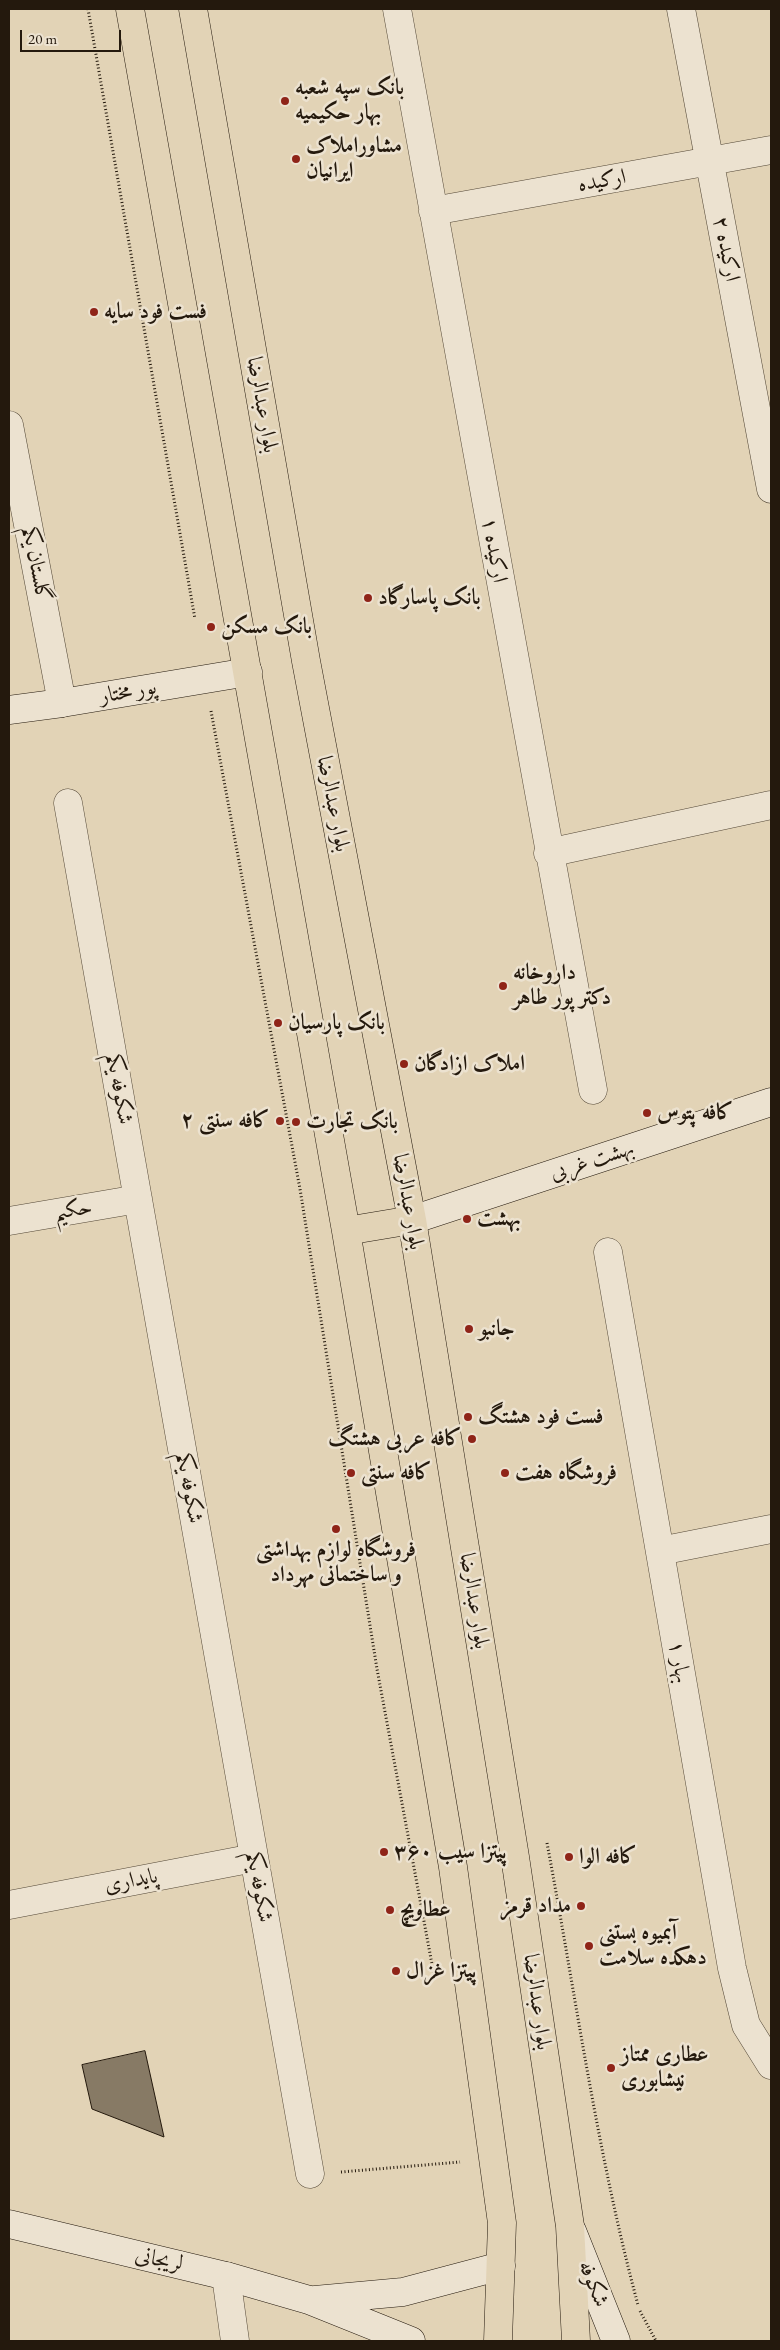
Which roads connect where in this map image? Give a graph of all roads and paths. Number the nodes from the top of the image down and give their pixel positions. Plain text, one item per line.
1 (88, 9) edge
2 (130, 9) edge
3 (193, 9) edge
4 (397, 9) edge
5 (681, 9) edge
6 (771, 150) edge
7 (710, 161) junction
8 (433, 212) junction
9 (9, 425) edge
10 (771, 490) edge
11 (195, 619) dead end
12 (248, 672) junction
13 (62, 704) junction
14 (211, 708) dead end
15 (9, 710) edge
16 (68, 802) dead end
17 (771, 805) edge
18 (548, 853) junction
19 (593, 1090) dead end
20 (771, 1102) edge
21 (138, 1199) junction
22 (412, 1220) junction
23 (9, 1221) edge
24 (346, 1231) junction
25 (608, 1252) dead end
26 (771, 1529) edge
27 (660, 1551) junction
28 (254, 1858) junction
29 (9, 1905) edge
30 (435, 1980) dead end
31 (771, 2065) edge
32 (460, 2153) dead end
33 (310, 2174) joint
34 (9, 2224) edge
35 (570, 2226) junction
36 (501, 2266) junction
37 (226, 2276) junction
38 (309, 2300) junction
39 (235, 2341) edge
40 (410, 2341) edge
41 (498, 2341) edge
42 (576, 2341) edge
43 (616, 2341) edge

1 - 11 path
2 - 12 main road
3 - 22 main road, بلوار عبدالرضا
4 - 8 street, ارکیده ۱
5 - 7 street, ارکیده ۲
6 - 7 street, ارکیده
7 - 8 street, ارکیده
7 - 10 street, ارکیده ۲
8 - 18 street, ارکیده ۱
9 - 13 street, گلستان یکم
12 - 13 street, پور مختار
12 - 24 main road
13 - 15 street, پور مختار
14 - 30 path
16 - 21 street, شکوفه یکم
17 - 18 street
18 - 19 street, ارکیده ۱
20 - 22 street, بهشت غربی
21 - 23 street, حکیم
21 - 28 street, شکوفه یکم
22 - 24 main road
22 - 35 main road, بلوار عبدالرضا
24 - 36 main road
25 - 27 street, بهار ۱
26 - 27 street
27 - 31 street, بهار ۱
28 - 29 street, پایداری
28 - 33 street, شکوفه یکم
32 - 33 path
34 - 37 street, لریجانی
35 - 42 main road, بلوار عبدالرضا
35 - 43 street, شکوفه
36 - 38 street, لریجانی
36 - 41 main road
37 - 38 street, لریجانی
37 - 39 street
38 - 40 street, لریجانی

